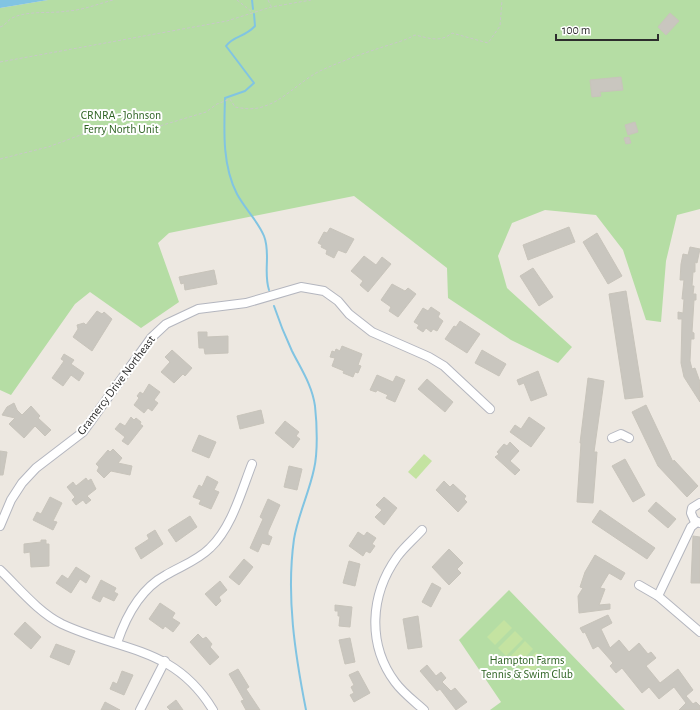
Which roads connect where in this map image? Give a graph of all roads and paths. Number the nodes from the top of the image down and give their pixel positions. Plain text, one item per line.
1 (113, 0) edge
2 (237, 0) edge
3 (268, 0) edge
4 (311, 0) edge
5 (502, 0) edge
6 (271, 7) junction
7 (252, 12) junction
8 (0, 27) edge
9 (0, 62) edge
10 (0, 159) edge
11 (490, 409) dead end
12 (612, 438) dead end
13 (629, 438) dead end
14 (252, 464) dead end
15 (700, 503) edge
16 (4, 506) edge
17 (698, 522) edge
18 (0, 526) edge
19 (422, 530) dead end
20 (0, 570) edge
21 (639, 585) dead end
22 (658, 596) junction
23 (700, 632) edge
24 (117, 643) junction
25 (165, 661) junction
26 (140, 710) edge
27 (213, 710) edge
28 (424, 710) edge

1 - 8 path
2 - 7 path
3 - 6 path
4 - 6 path
5 - 10 path
6 - 7 path
7 - 9 path
11 - 16 street, Gramercy Drive Northeast
12 - 13 street
14 - 24 street
15 - 17 street
16 - 18 street, Gramercy Drive Northeast
17 - 22 street
19 - 28 street
20 - 24 street
21 - 22 street
22 - 23 street
24 - 25 street
25 - 26 street
25 - 27 street

